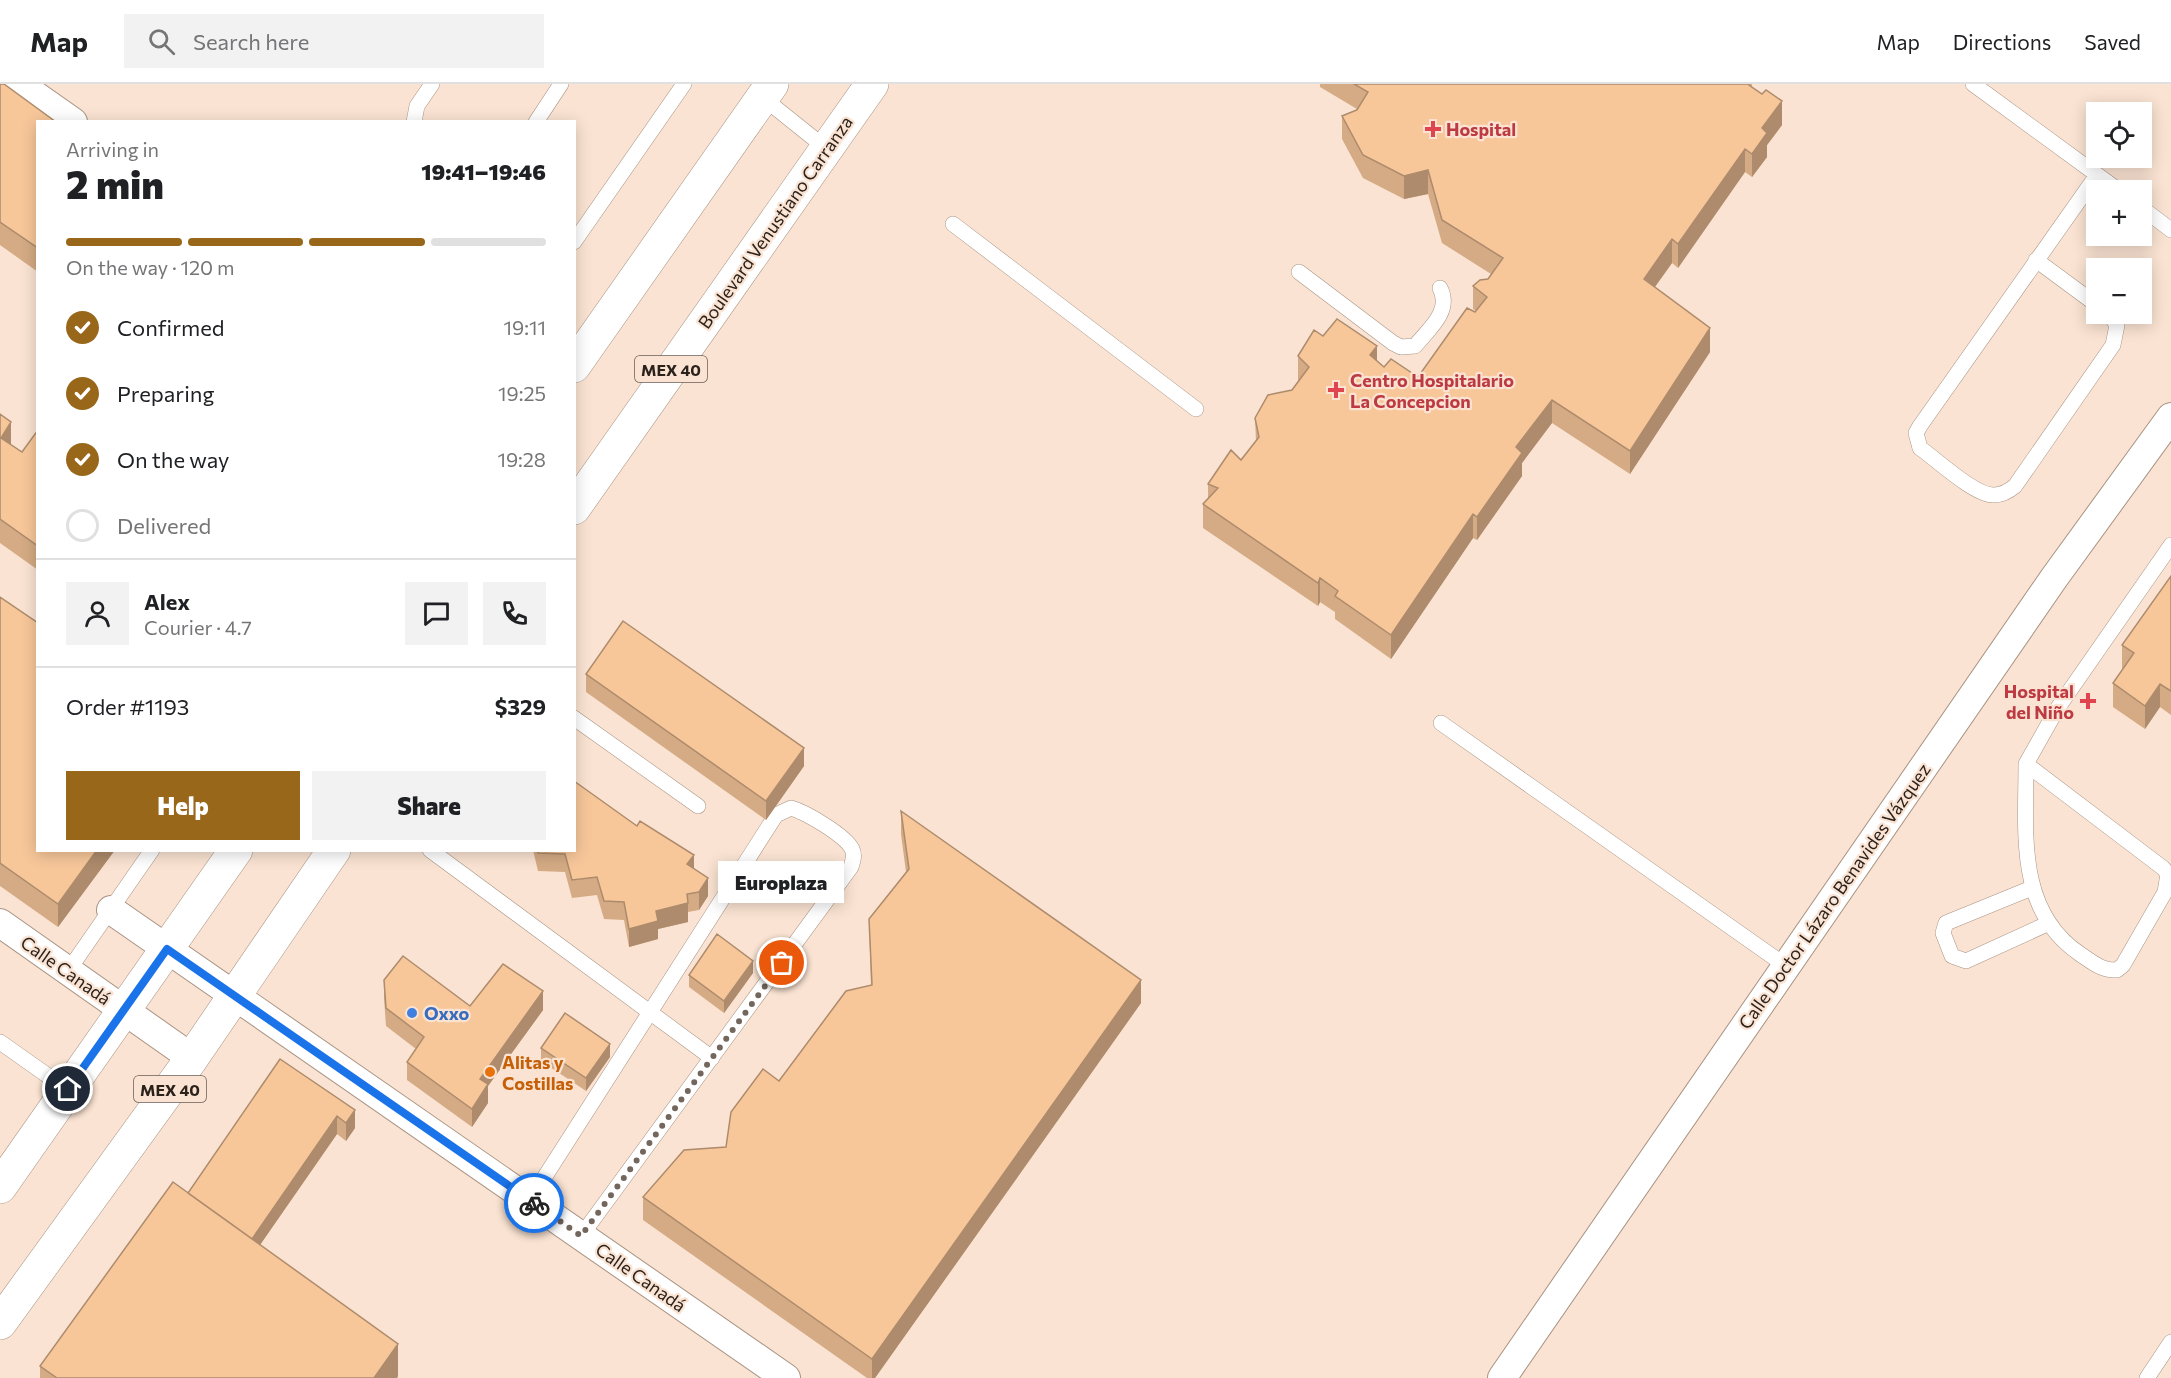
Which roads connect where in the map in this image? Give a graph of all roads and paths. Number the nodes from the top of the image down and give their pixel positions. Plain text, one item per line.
1 (19, 84) edge
2 (432, 84) edge
3 (561, 84) edge
4 (684, 84) edge
5 (872, 84) edge
6 (1973, 84) edge
7 (767, 91) edge
8 (70, 120) edge
9 (414, 120) edge
10 (537, 120) edge
11 (826, 149) junction
12 (2097, 175) junction
13 (2104, 180) edge
14 (2152, 216) edge
15 (954, 224) dead end
16 (2171, 230) edge
17 (576, 239) edge
18 (2036, 260) junction
19 (1299, 272) dead end
20 (1440, 288) dead end
21 (2086, 296) edge
22 (2116, 324) edge
23 (576, 363) edge
24 (1196, 409) dead end
25 (2171, 417) edge
26 (576, 505) edge
27 (2171, 546) edge
28 (576, 719) edge
29 (1441, 723) dead end
30 (2026, 764) junction
31 (698, 807) dead end
32 (151, 852) edge
33 (235, 852) edge
34 (333, 852) edge
35 (433, 852) edge
36 (2032, 888) junction
37 (111, 910) junction
38 (0, 923) edge
39 (2047, 924) junction
40 (167, 949) junction
41 (1786, 966) junction
42 (68, 971) junction
43 (235, 996) junction
44 (123, 1011) junction
45 (651, 1011) junction
46 (0, 1041) edge
47 (192, 1058) junction
48 (712, 1058) junction
49 (68, 1089) junction
50 (3, 1178) edge
51 (530, 1200) junction
52 (581, 1236) junction
53 (0, 1323) edge
54 (2171, 1342) edge
55 (786, 1378) edge
56 (1502, 1378) edge
57 (2147, 1378) edge

1 - 8 street
2 - 9 lane
3 - 10 lane
4 - 17 lane
5 - 11 main road, Boulevard Venustiano Carranza / MEX 40
6 - 12 lane
7 - 11 lane
7 - 23 main road
11 - 26 main road, Boulevard Venustiano Carranza / MEX 40
12 - 13 lane
12 - 18 lane
14 - 16 lane
15 - 24 lane
18 - 21 lane
18 - 22 lane
19 - 20 lane
25 - 41 street, Calle Doctor Lázaro Benavides Vázquez
27 - 30 lane
28 - 31 lane
29 - 41 lane
30 - 36 lane
30 - 39 lane
32 - 37 lane
33 - 40 main road
34 - 43 main road, MEX 40
35 - 45 lane
36 - 39 lane
36 - 39 lane
37 - 40 street, Calle Canadá
37 - 42 lane
38 - 42 street, Calle Canadá
40 - 43 street, Calle Canadá
40 - 44 main road
41 - 56 street, Calle Doctor Lázaro Benavides Vázquez
42 - 44 street, Calle Canadá
43 - 47 main road, MEX 40
43 - 51 street, Calle Canadá
44 - 47 street, Calle Canadá
44 - 49 main road
45 - 48 lane
45 - 48 lane
45 - 51 lane
46 - 49 lane
47 - 53 main road, MEX 40
48 - 52 lane
49 - 50 main road
51 - 52 street, Calle Canadá
52 - 55 street, Calle Canadá
54 - 57 lane

